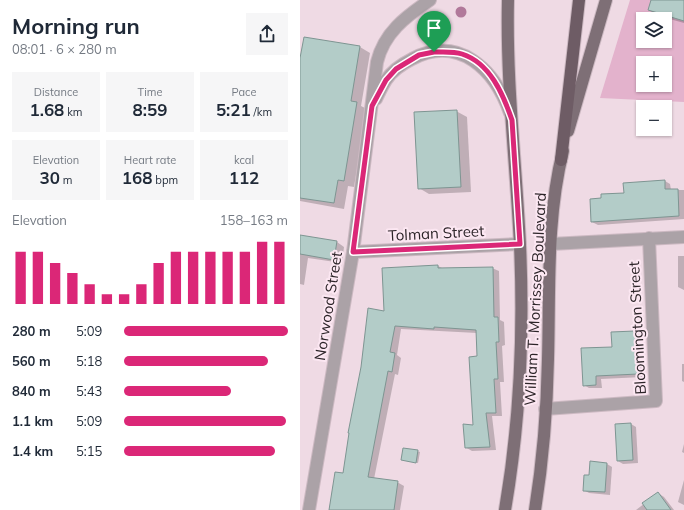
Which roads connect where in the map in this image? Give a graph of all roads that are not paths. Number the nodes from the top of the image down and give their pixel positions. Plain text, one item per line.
1 (430, 0) edge
2 (508, 0) edge
3 (579, 0) edge
4 (606, 0) edge
5 (372, 106) junction
6 (512, 120) junction
7 (561, 160) junction
8 (684, 237) edge
9 (649, 238) junction
10 (520, 244) junction
11 (551, 244) junction
12 (353, 252) junction
13 (545, 409) junction
14 (309, 510) edge
15 (506, 510) edge
16 (535, 510) edge

1 - 5 street, Norwood Street
2 - 6 main road, William T. Morrissey Boulevard
3 - 7 highway
4 - 7 main road, William T. Morrissey Boulevard
5 - 6 street, Norwood Street
5 - 12 street, Norwood Street
6 - 10 main road, William T. Morrissey Boulevard
7 - 11 main road, William T. Morrissey Boulevard
8 - 9 street
9 - 11 street
9 - 13 street, Bloomington Street
10 - 12 street, Tolman Street
10 - 15 main road, William T. Morrissey Boulevard
11 - 13 main road, William T. Morrissey Boulevard
12 - 14 street, Norwood Street
13 - 16 main road, William T. Morrissey Boulevard

